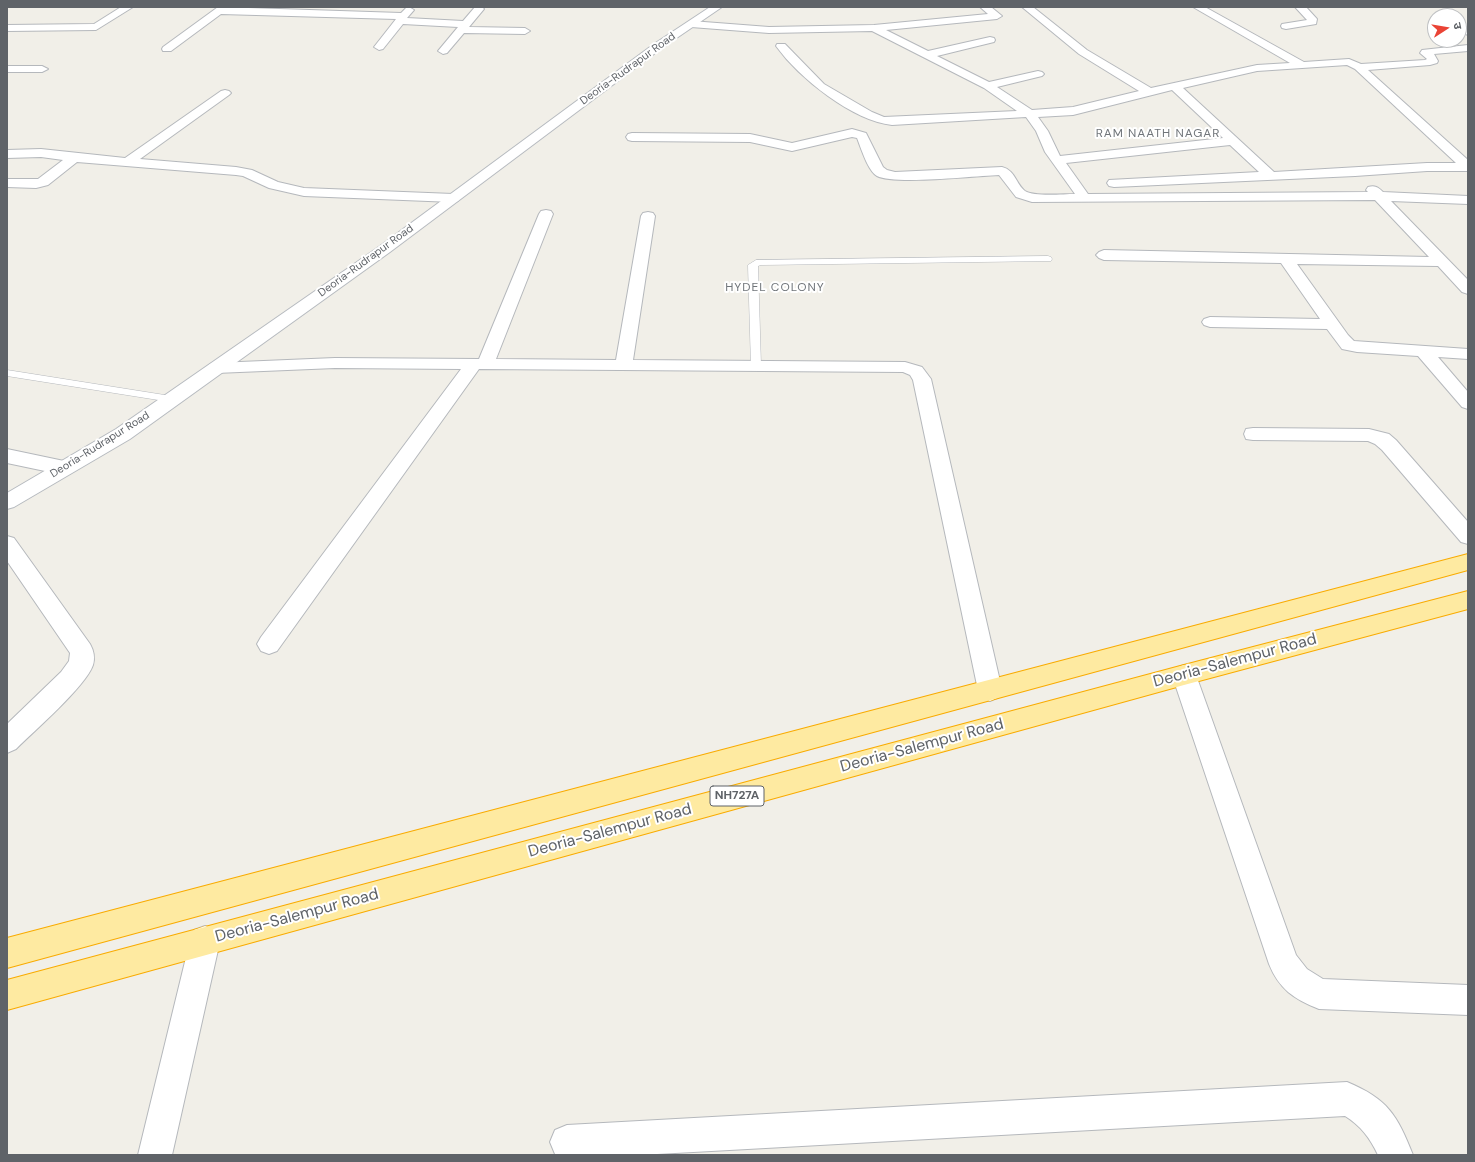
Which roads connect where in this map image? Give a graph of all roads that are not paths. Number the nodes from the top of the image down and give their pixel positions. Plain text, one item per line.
1 (128, 7) edge
2 (717, 7) edge
3 (985, 7) edge
4 (1026, 7) edge
5 (1198, 7) edge
6 (1300, 7) edge
7 (221, 9) edge
8 (479, 9) dead end
9 (404, 15) edge
10 (691, 24) junction
11 (1286, 26) dead end
12 (464, 27) junction
13 (7, 28) edge
14 (874, 28) junction
15 (525, 31) dead end
16 (990, 40) dead end
17 (781, 46) dead end
18 (378, 47) dead end
19 (1468, 48) edge
20 (167, 49) dead end
21 (444, 51) dead end
22 (926, 55) junction
23 (1300, 64) junction
24 (1359, 67) junction
25 (7, 69) edge
26 (42, 70) dead end
27 (1038, 74) dead end
28 (988, 86) junction
29 (1174, 86) junction
30 (1149, 92) junction
31 (225, 93) dead end
32 (1030, 114) junction
33 (632, 137) dead end
34 (1234, 141) junction
35 (7, 154) edge
36 (74, 158) junction
37 (1057, 160) junction
38 (128, 162) junction
39 (1464, 170) edge
40 (1355, 172) junction
41 (1271, 176) junction
42 (7, 183) edge
43 (1075, 185) junction
44 (1379, 196) junction
45 (1084, 197) junction
46 (453, 198) junction
47 (1468, 200) edge
48 (546, 214) dead end
49 (648, 216) dead end
50 (1104, 255) dead end
51 (1048, 259) dead end
52 (1286, 259) junction
53 (1443, 262) junction
54 (1468, 289) edge
55 (1210, 322) dead end
56 (1331, 324) junction
57 (1422, 351) junction
58 (1468, 354) edge
59 (480, 364) junction
60 (624, 365) junction
61 (756, 366) junction
62 (216, 368) junction
63 (7, 373) edge
64 (171, 399) junction
65 (1468, 403) edge
66 (1253, 434) dead end
67 (7, 456) edge
68 (64, 468) junction
69 (7, 502) edge
70 (1468, 536) edge
71 (7, 544) edge
72 (1468, 562) edge
73 (1468, 600) edge
74 (269, 644) dead end
75 (1184, 675) junction
76 (990, 690) junction
77 (7, 740) edge
78 (205, 941) junction
79 (7, 953) edge
80 (7, 995) edge
81 (1468, 1000) edge
82 (567, 1142) dead end
83 (155, 1155) edge
84 (1396, 1155) edge

1 - 13 street
2 - 10 street, Deoria-Rudrapur Road
3 - 14 street
4 - 30 street
5 - 23 street
6 - 11 street
7 - 9 street
7 - 20 street
8 - 12 street
9 - 12 street
9 - 18 street
10 - 14 street
10 - 46 street, Deoria-Rudrapur Road
12 - 15 street
12 - 21 street
14 - 22 street
16 - 22 street
17 - 32 street
19 - 24 street
22 - 28 street
23 - 24 street
23 - 29 street
24 - 39 street
25 - 26 street
27 - 28 street
28 - 32 street
29 - 30 street
29 - 34 street
30 - 32 street
31 - 38 street
32 - 37 street
33 - 45 street
34 - 37 street
34 - 41 street
35 - 36 street
36 - 38 street
36 - 42 street
37 - 43 street
38 - 46 street
39 - 40 street
40 - 41 street
40 - 44 street
41 - 43 street
43 - 45 street
44 - 45 street
44 - 47 street
44 - 53 street
46 - 62 street, Deoria-Rudrapur Road
48 - 59 street
49 - 60 street
50 - 52 street
51 - 61 lane
52 - 53 street
52 - 56 street
53 - 54 street
55 - 56 street
56 - 57 street
57 - 58 street
57 - 65 street
59 - 60 street
59 - 62 street
59 - 74 street
60 - 61 street
61 - 76 street
62 - 64 street, Deoria-Rudrapur Road
63 - 64 lane
64 - 68 street, Deoria-Rudrapur Road
66 - 70 street
67 - 68 street
68 - 69 street, Deoria-Rudrapur Road
71 - 77 street
72 - 76 highway
73 - 75 highway, Deoria-Salempur Road / NH727A
75 - 78 highway, Deoria-Salempur Road / NH727A
75 - 81 street
76 - 79 highway
78 - 80 highway, Deoria-Salempur Road / NH727A
78 - 83 street
82 - 84 street

